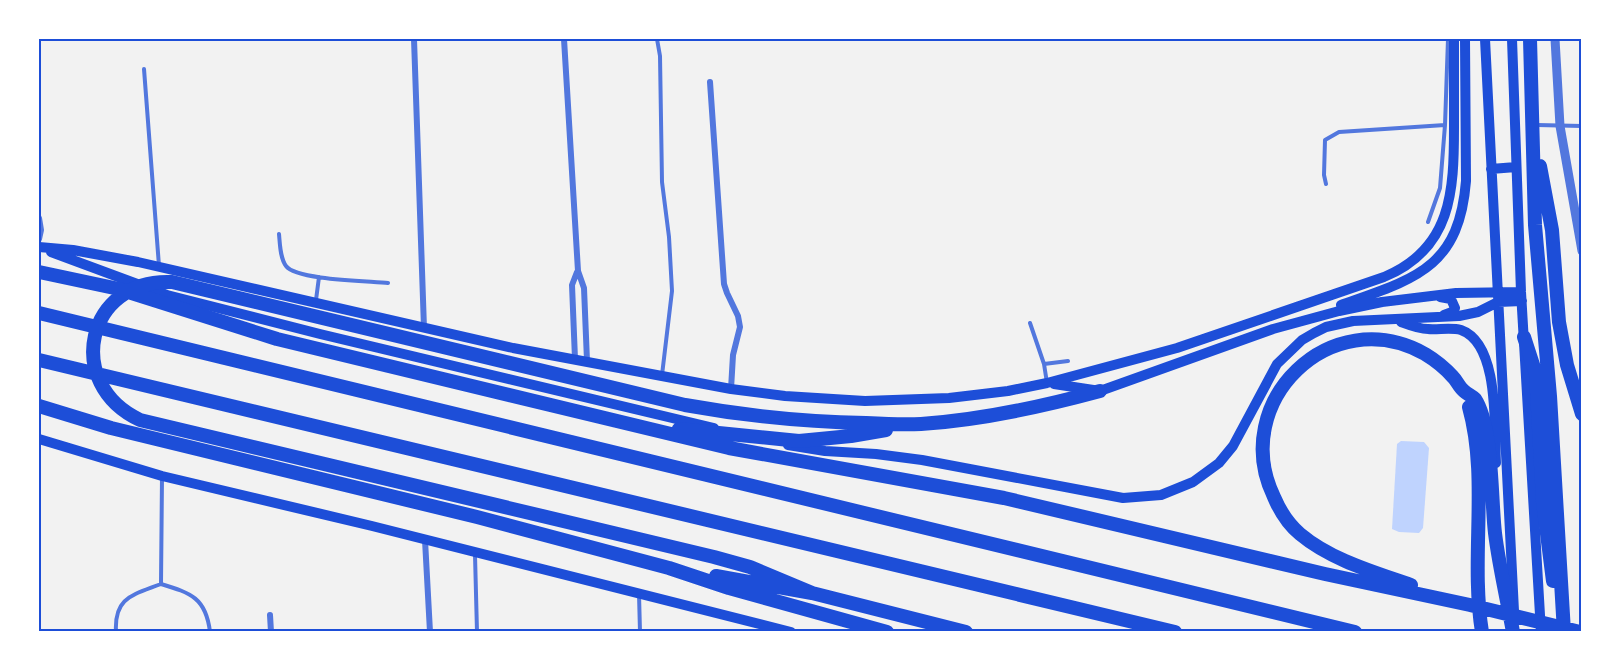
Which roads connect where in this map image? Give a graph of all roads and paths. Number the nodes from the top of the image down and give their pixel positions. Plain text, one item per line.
1 (414, 39) edge
2 (564, 39) edge
3 (657, 39) edge
4 (1448, 39) edge
5 (1454, 39) edge
6 (1465, 39) edge
7 (1485, 39) edge
8 (1512, 39) edge
9 (1530, 39) edge
10 (1555, 39) edge
11 (144, 69) dead end
12 (710, 82) dead end
13 (1445, 125) junction
14 (1533, 125) junction
15 (1560, 126) junction
16 (1582, 126) edge
17 (1516, 167) junction
18 (1491, 169) junction
19 (1326, 184) dead end
20 (39, 218) edge
21 (1428, 222) dead end
22 (279, 234) dead end
23 (39, 239) edge
24 (39, 247) edge
25 (1582, 251) edge
26 (159, 266) junction
27 (578, 271) junction
28 (39, 272) edge
29 (320, 278) junction
30 (388, 283) dead end
31 (253, 288) junction
32 (291, 296) junction
33 (1431, 296) junction
34 (1522, 297) junction
35 (1498, 298) junction
36 (316, 302) junction
37 (216, 307) junction
38 (39, 314) edge
39 (1433, 317) junction
40 (1392, 320) junction
41 (1030, 323) dead end
42 (424, 328) junction
43 (1273, 329) junction
44 (1524, 337) junction
45 (575, 359) junction
46 (39, 360) edge
47 (587, 361) junction
48 (1068, 361) dead end
49 (1044, 364) junction
50 (662, 376) junction
51 (1047, 383) junction
52 (731, 389) junction
53 (1100, 391) junction
54 (1463, 391) junction
55 (39, 406) edge
56 (1582, 414) edge
57 (919, 424) junction
58 (649, 429) junction
59 (39, 439) edge
60 (162, 476) junction
61 (1510, 537) junction
62 (425, 540) junction
63 (475, 553) junction
64 (669, 568) junction
65 (161, 584) junction
66 (639, 593) junction
67 (812, 593) junction
68 (1470, 605) junction
69 (270, 615) dead end
70 (116, 632) edge
71 (210, 632) edge
72 (271, 632) edge
73 (430, 632) edge
74 (477, 632) edge
75 (640, 632) edge
76 (791, 632) edge
77 (887, 632) edge
78 (966, 632) edge
79 (1175, 632) edge
80 (1355, 632) edge
81 (1482, 632) edge
82 (1514, 632) edge
83 (1541, 632) edge
84 (1557, 632) edge
85 (1564, 632) edge
86 (1580, 632) edge

1 - 42 street
2 - 27 street
3 - 50 lane
4 - 13 lane
5 - 51 main road
6 - 43 main road
7 - 18 main road
8 - 17 main road
9 - 14 highway
10 - 15 street
11 - 26 lane
12 - 52 street
13 - 19 lane
13 - 21 lane
14 - 15 lane
14 - 56 highway
14 - 85 highway
15 - 16 lane
15 - 25 street
17 - 18 main road
17 - 34 main road
18 - 35 main road
20 - 23 street
22 - 29 lane
24 - 26 main road
24 - 37 main road
26 - 31 main road
27 - 45 street
27 - 47 street
28 - 58 highway
29 - 30 lane
29 - 36 lane
31 - 32 main road
31 - 37 main road
32 - 36 main road
32 - 37 main road
33 - 35 main road
33 - 39 main road
33 - 43 main road
34 - 35 main road
34 - 44 main road
35 - 39 main road
35 - 61 main road
36 - 42 main road
37 - 40 main road
38 - 80 highway
39 - 40 main road
40 - 61 main road
41 - 49 lane
42 - 45 main road
43 - 53 main road
44 - 83 main road
44 - 84 highway
45 - 47 main road
46 - 79 highway
47 - 50 main road
48 - 49 lane
49 - 51 lane
50 - 52 main road
51 - 52 main road
51 - 53 main road
53 - 57 highway
54 - 68 highway
54 - 81 highway
54 - 82 highway
55 - 64 highway
57 - 58 highway
57 - 67 highway
58 - 68 highway
59 - 60 main road
60 - 62 main road
60 - 65 lane
61 - 82 main road
62 - 63 main road
62 - 73 street
63 - 66 main road
63 - 74 lane
64 - 67 highway
64 - 77 highway
65 - 70 lane
65 - 71 lane
66 - 75 lane
66 - 76 main road
67 - 78 highway
68 - 86 highway
69 - 72 street

